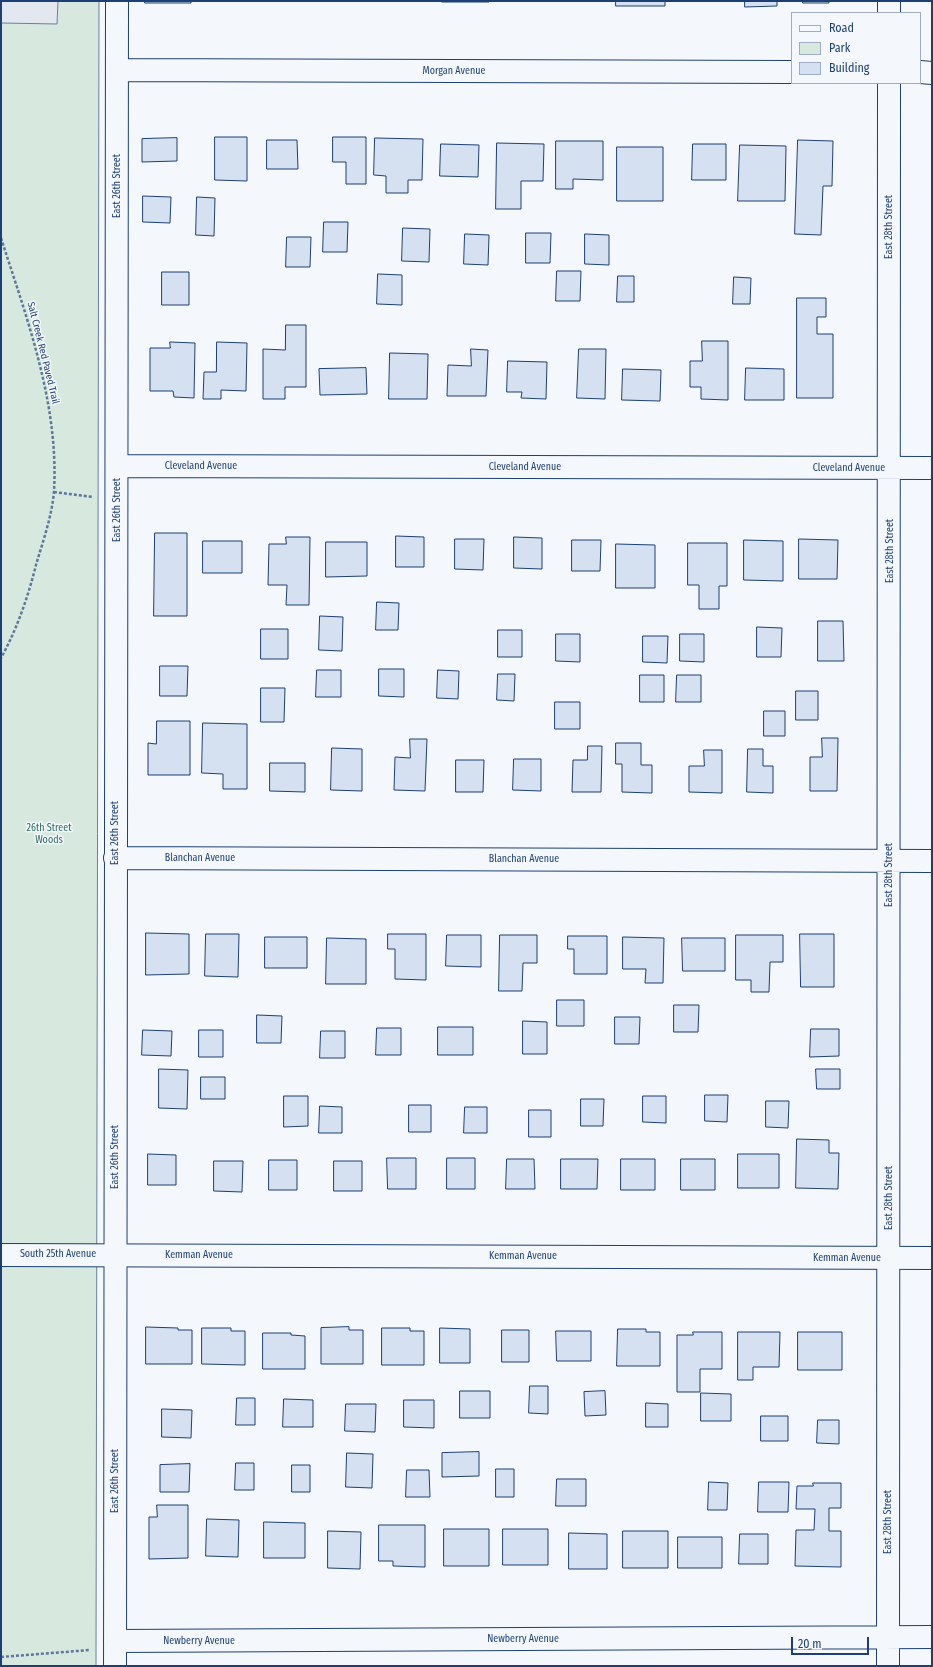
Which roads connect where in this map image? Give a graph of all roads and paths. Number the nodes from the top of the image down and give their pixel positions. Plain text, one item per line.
1 (117, 1) edge
2 (889, 1) edge
3 (889, 12) edge
4 (116, 70) junction
5 (791, 72) edge
6 (921, 72) edge
7 (932, 72) edge
8 (889, 84) edge
9 (1, 238) edge
10 (117, 466) junction
11 (890, 468) junction
12 (932, 468) edge
13 (1, 658) edge
14 (115, 858) junction
15 (889, 861) junction
16 (932, 861) edge
17 (1, 1254) edge
18 (115, 1254) junction
19 (889, 1258) junction
20 (932, 1258) edge
21 (888, 1636) junction
22 (932, 1636) edge
23 (115, 1641) junction
24 (1, 1657) edge
25 (115, 1666) edge
26 (888, 1666) edge

1 - 4 street, East 26th Street
2 - 3 street
4 - 5 street, Morgan Avenue
4 - 10 street, East 26th Street
6 - 7 street
8 - 11 street, East 28th Street
9 - 13 path, Salt Creek Red Paved Trail
10 - 11 street, Cleveland Avenue
10 - 14 street, East 26th Street
11 - 12 street, Cleveland Avenue
11 - 15 street, East 28th Street
14 - 15 street, Blanchan Avenue
14 - 18 street, East 26th Street
15 - 16 street, Blanchan Avenue
15 - 19 street, East 28th Street
17 - 18 street, South 25th Avenue
18 - 19 street, Kemman Avenue
18 - 23 street, East 26th Street
19 - 20 street, Kemman Avenue
19 - 21 street, East 28th Street
21 - 22 street, Newberry Avenue
21 - 23 street, Newberry Avenue
21 - 26 street, East 28th Street
23 - 24 path
23 - 25 street, East 26th Street

